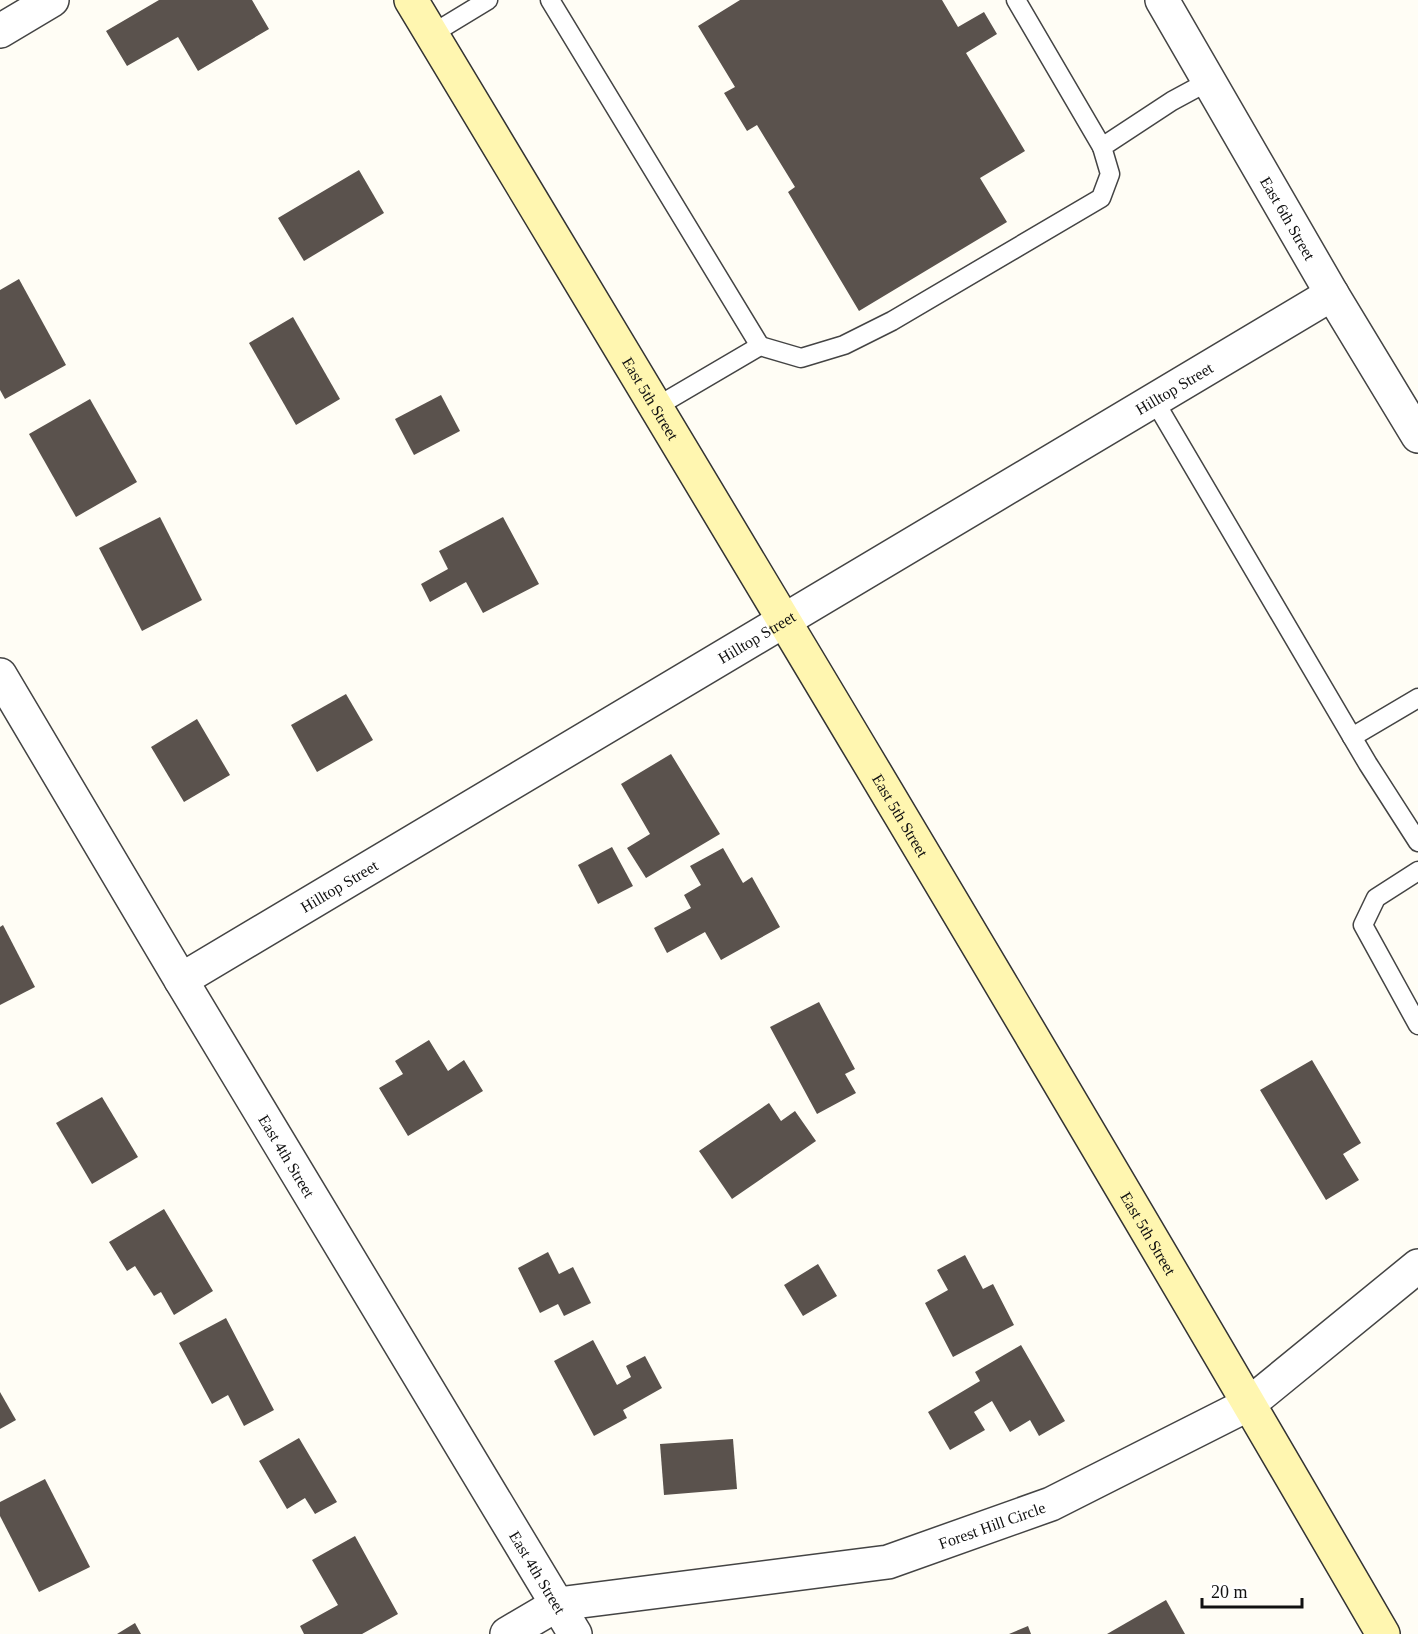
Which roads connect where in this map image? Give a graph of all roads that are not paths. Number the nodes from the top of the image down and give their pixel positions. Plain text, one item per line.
1 (52, 0) edge
2 (411, 0) edge
3 (488, 0) edge
4 (550, 0) edge
5 (1016, 0) edge
6 (1162, 0) edge
7 (0, 31) edge
8 (432, 34) junction
9 (1209, 81) junction
10 (1102, 147) junction
11 (1332, 294) junction
12 (760, 346) junction
13 (1154, 400) junction
14 (656, 407) junction
15 (1418, 436) edge
16 (784, 620) junction
17 (0, 675) edge
18 (1418, 698) edge
19 (1352, 737) junction
20 (1418, 842) edge
21 (1418, 871) edge
22 (181, 980) junction
23 (1418, 1025) edge
24 (1418, 1266) edge
25 (1249, 1404) junction
26 (558, 1604) junction
27 (507, 1634) edge
28 (575, 1634) edge
29 (1383, 1634) edge

1 - 7 street
2 - 8 main road, East 5th Street
3 - 8 lane
4 - 12 lane
5 - 10 lane
6 - 9 street, East 6th Street
8 - 14 main road, East 5th Street
9 - 10 lane
9 - 11 street, East 6th Street
10 - 12 lane
11 - 13 street, Hilltop Street
11 - 15 street, East 6th Street
12 - 14 lane
13 - 16 street, Hilltop Street
13 - 19 lane
14 - 16 main road, East 5th Street
16 - 22 street, Hilltop Street
16 - 25 main road, East 5th Street
17 - 22 street, East 4th Street
18 - 19 lane
19 - 20 lane
21 - 23 lane
22 - 26 street, East 4th Street
24 - 25 street, Forest Hill Circle
25 - 26 street, Forest Hill Circle
25 - 29 main road, East 5th Street
26 - 27 street, Forest Hill Circle
26 - 28 street, East 4th Street

